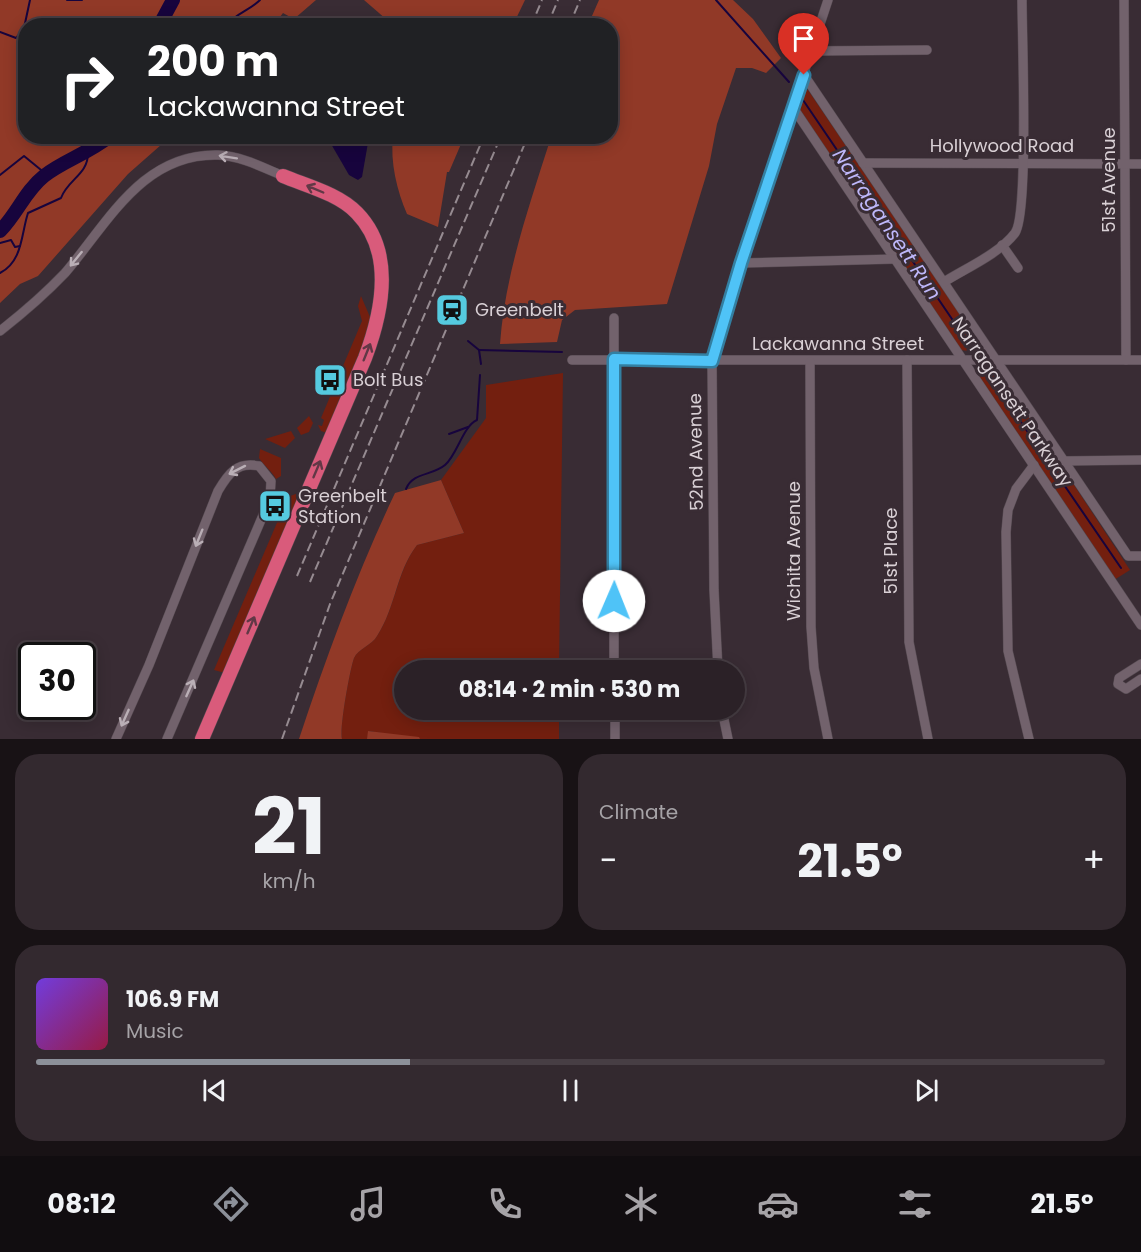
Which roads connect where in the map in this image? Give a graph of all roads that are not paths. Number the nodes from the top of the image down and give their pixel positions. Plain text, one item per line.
1 (828, 0) edge
2 (1022, 0) edge
3 (1124, 0) edge
4 (927, 50) dead end
5 (812, 51) junction
6 (804, 75) junction
7 (794, 110) junction
8 (1022, 162) junction
9 (863, 163) junction
10 (1126, 164) junction
11 (1141, 164) edge
12 (283, 176) joint
13 (1002, 245) junction
14 (896, 259) junction
15 (741, 263) junction
16 (1018, 268) dead end
17 (944, 282) junction
18 (614, 318) dead end
19 (0, 331) edge
20 (614, 359) junction
21 (572, 360) dead end
22 (907, 360) junction
23 (963, 360) junction
24 (1126, 360) junction
25 (1141, 360) edge
26 (712, 361) junction
27 (996, 361) junction
28 (810, 362) junction
29 (1141, 460) edge
30 (1064, 461) junction
31 (1034, 465) junction
32 (1141, 556) edge
33 (1141, 625) edge
34 (614, 660) edge
35 (717, 660) edge
36 (1141, 664) edge
37 (1141, 679) edge
38 (615, 720) edge
39 (724, 720) edge
40 (116, 739) edge
41 (167, 739) edge
42 (202, 739) edge
43 (615, 739) edge
44 (728, 739) edge
45 (828, 739) edge
46 (927, 739) edge
47 (1029, 739) edge

1 - 5 street, 52nd Avenue
2 - 8 street
3 - 10 street, 51st Avenue
4 - 5 street
5 - 6 street, 52nd Avenue
6 - 7 street, 52nd Avenue
6 - 9 street, Narragansett Parkway
7 - 14 street, Narragansett Parkway
7 - 15 street, 52nd Avenue
8 - 9 street, Hollywood Road
8 - 10 street, Hollywood Road
8 - 13 street
9 - 17 street, Narragansett Parkway
10 - 11 street, Hollywood Road
10 - 24 street, 51st Avenue
12 -> 19 street
42 -> 12 highway
13 - 16 street
13 - 17 street
14 - 15 street
14 - 23 street, Narragansett Parkway
15 - 26 street, 52nd Avenue
17 - 27 street, Narragansett Parkway
18 - 20 street
20 - 21 street, Lackawanna Street
20 - 26 street, Lackawanna Street
20 - 34 street
22 - 23 street, Lackawanna Street
22 - 28 street, Lackawanna Street
22 - 46 street, 51st Place
23 - 27 street, Lackawanna Street
23 - 31 street, Narragansett Parkway
24 - 25 street, Lackawanna Street
24 - 27 street, Lackawanna Street
26 - 28 street, Lackawanna Street
26 - 35 street, 52nd Avenue
27 - 30 street, Narragansett Parkway
28 - 45 street, Wichita Avenue
29 - 30 street
30 - 32 street, Narragansett Parkway
31 - 33 street, Narragansett Parkway
31 - 47 street
36 - 37 street
38 - 43 street
39 - 44 street
41 -> 40 street

